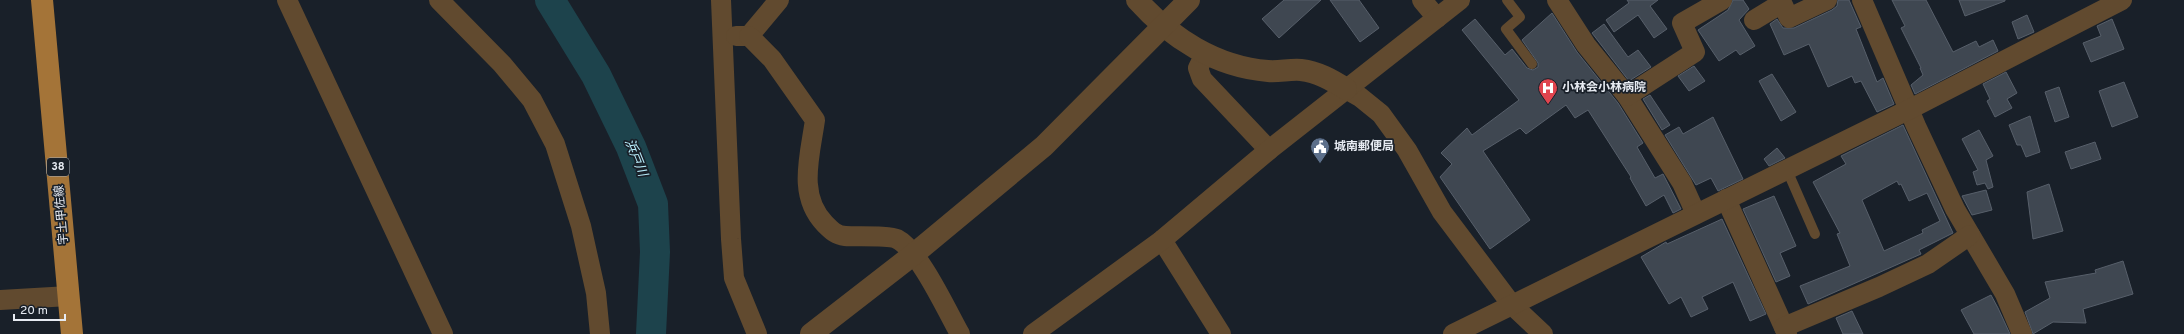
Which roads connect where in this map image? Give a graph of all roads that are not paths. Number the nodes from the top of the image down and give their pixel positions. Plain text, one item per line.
1 (42, 0) edge
2 (287, 0) edge
3 (440, 0) edge
4 (721, 0) edge
5 (779, 0) edge
6 (1137, 0) edge
7 (1188, 0) edge
8 (1422, 0) edge
9 (1460, 0) edge
10 (1507, 0) edge
11 (1557, 0) edge
12 (1722, 0) edge
13 (1827, 0) edge
14 (1862, 0) edge
15 (2122, 0) edge
16 (1437, 18) junction
17 (1754, 20) dead end
18 (1164, 25) junction
19 (749, 36) junction
20 (723, 37) junction
21 (1205, 54) junction
22 (1532, 64) dead end
23 (1346, 89) junction
24 (1627, 96) junction
25 (1910, 109) junction
26 (1269, 150) junction
27 (1787, 170) junction
28 (1726, 199) junction
29 (1696, 214) junction
30 (1815, 234) dead end
31 (1970, 235) junction
32 (1162, 240) junction
33 (914, 254) junction
34 (69, 296) junction
35 (0, 300) edge
36 (1512, 305) junction
37 (1786, 331) edge
38 (72, 334) edge
39 (443, 334) edge
40 (600, 334) edge
41 (756, 334) edge
42 (811, 334) edge
43 (960, 334) edge
44 (1033, 334) edge
45 (1220, 334) edge
46 (1453, 334) edge
47 (1543, 334) edge
48 (2022, 334) edge

1 - 34 main road, 宇土甲佐線 / 38
2 - 39 street
3 - 40 street
4 - 20 street
5 - 19 street
6 - 18 street
7 - 18 street
8 - 16 street
9 - 16 street
10 - 22 lane
11 - 24 street
12 - 24 street
13 - 17 street
14 - 25 street
15 - 25 street
16 - 23 street
18 - 21 street
18 - 33 street
19 - 20 street
19 - 33 street
20 - 41 street
21 - 23 street
21 - 26 street
23 - 26 street
23 - 36 street
24 - 29 street
25 - 27 street
25 - 31 street
26 - 32 street
27 - 28 street
27 - 30 lane
28 - 29 street
28 - 37 street
29 - 36 street
31 - 37 street
31 - 48 street
32 - 44 street
32 - 45 street
33 - 42 street
33 - 43 street
34 - 35 street
34 - 38 main road, 宇土甲佐線 / 38
36 - 46 street
36 - 47 street

